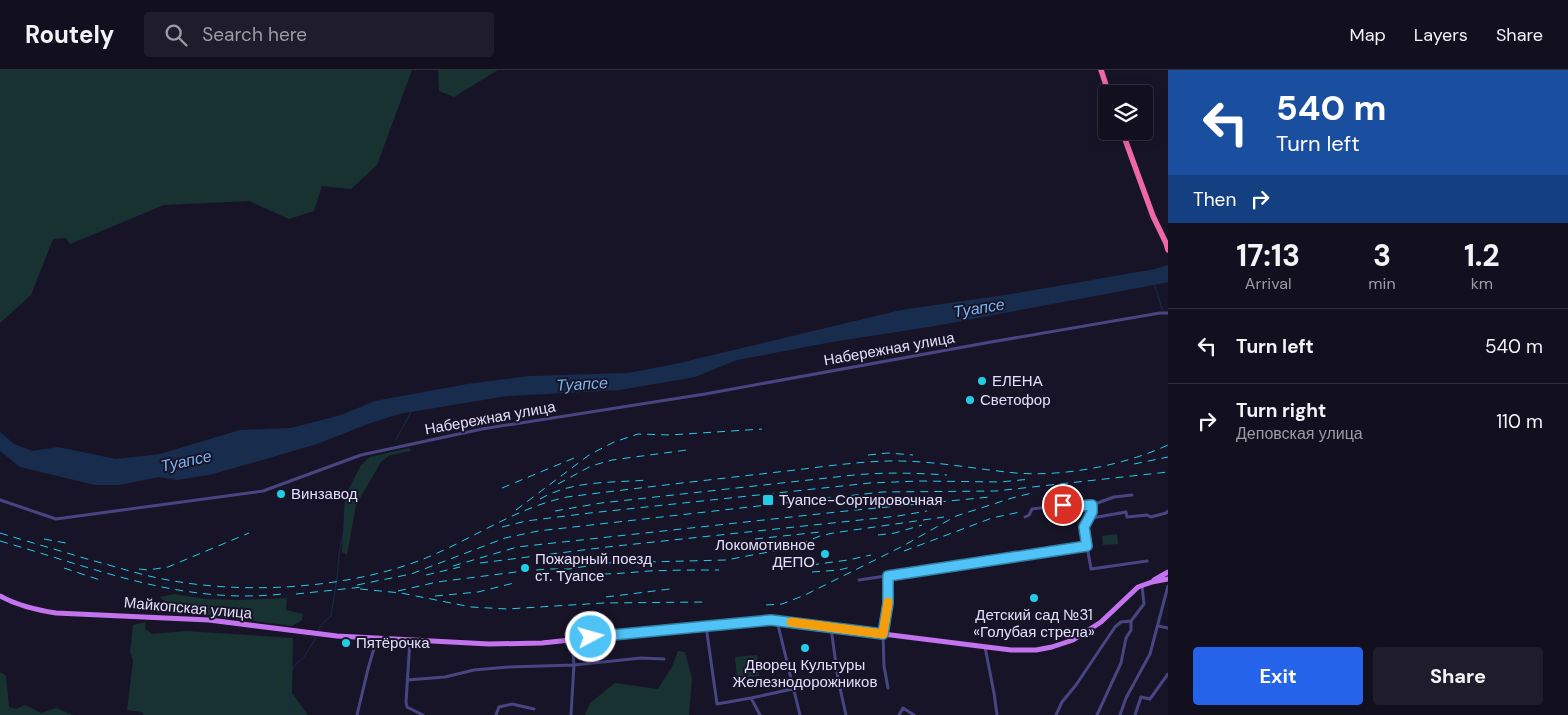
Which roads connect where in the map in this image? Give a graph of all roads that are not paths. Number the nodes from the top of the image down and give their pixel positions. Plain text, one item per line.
1 (1100, 70) edge
2 (1106, 85) edge
3 (1125, 140) edge
4 (1168, 250) edge
5 (1168, 313) edge
6 (1132, 495) dead end
7 (0, 500) edge
8 (1092, 505) junction
9 (1168, 511) edge
10 (1025, 517) dead end
11 (1086, 521) junction
12 (1087, 546) junction
13 (1147, 561) dead end
14 (1168, 572) edge
15 (888, 576) junction
16 (1168, 579) edge
17 (859, 580) dead end
18 (1152, 582) junction
19 (1142, 586) junction
20 (1168, 586) edge
21 (0, 596) edge
22 (777, 620) junction
23 (1131, 622) junction
24 (706, 626) junction
25 (1158, 626) junction
26 (831, 628) junction
27 (1168, 628) edge
28 (883, 634) junction
29 (377, 638) junction
30 (410, 639) junction
31 (572, 640) junction
32 (985, 647) junction
33 (664, 659) dead end
34 (574, 665) junction
35 (1168, 674) edge
36 (838, 679) junction
37 (407, 680) junction
38 (795, 688) junction
39 (888, 688) dead end
40 (752, 698) junction
41 (534, 710) dead end
42 (357, 715) edge
43 (423, 715) edge
44 (496, 715) edge
45 (571, 715) edge
46 (760, 715) edge
47 (800, 715) edge
48 (846, 715) edge
49 (900, 715) edge
50 (914, 715) edge
51 (997, 715) edge
52 (1056, 715) edge
53 (1097, 715) edge
54 (1120, 715) edge
55 (1135, 715) edge

1 - 2 highway
3 - 4 highway
5 - 7 street, Набережная улица
6 - 8 street
8 - 10 street
8 - 11 street
9 - 11 street
11 - 12 street
12 - 13 street
12 - 15 street
14 - 18 main road
15 - 17 street
15 - 28 street
16 - 18 main road
18 - 19 main road, Майкопская улица
19 - 23 street
19 - 32 main road, Майкопская улица
20 - 25 street
21 - 29 main road, Майкопская улица
22 - 24 main road, Майкопская улица
22 - 26 main road, Майкопская улица
22 - 38 street
23 - 52 street
23 - 53 street
24 - 31 main road, Майкопская улица
24 - 40 street
25 - 27 street
25 - 54 street
26 - 28 main road, Майкопская улица
26 - 36 street
28 - 32 main road, Майкопская улица
28 - 39 street
29 - 30 main road, Майкопская улица
29 - 42 street
30 - 31 main road, Майкопская улица
30 - 37 street
31 - 34 street
32 - 51 street
33 - 34 street
34 - 37 street
34 - 45 street
35 - 55 street
36 - 38 street
36 - 48 street
37 - 43 street
38 - 40 street
38 - 47 street
40 - 46 street
41 - 44 street
49 - 50 street

